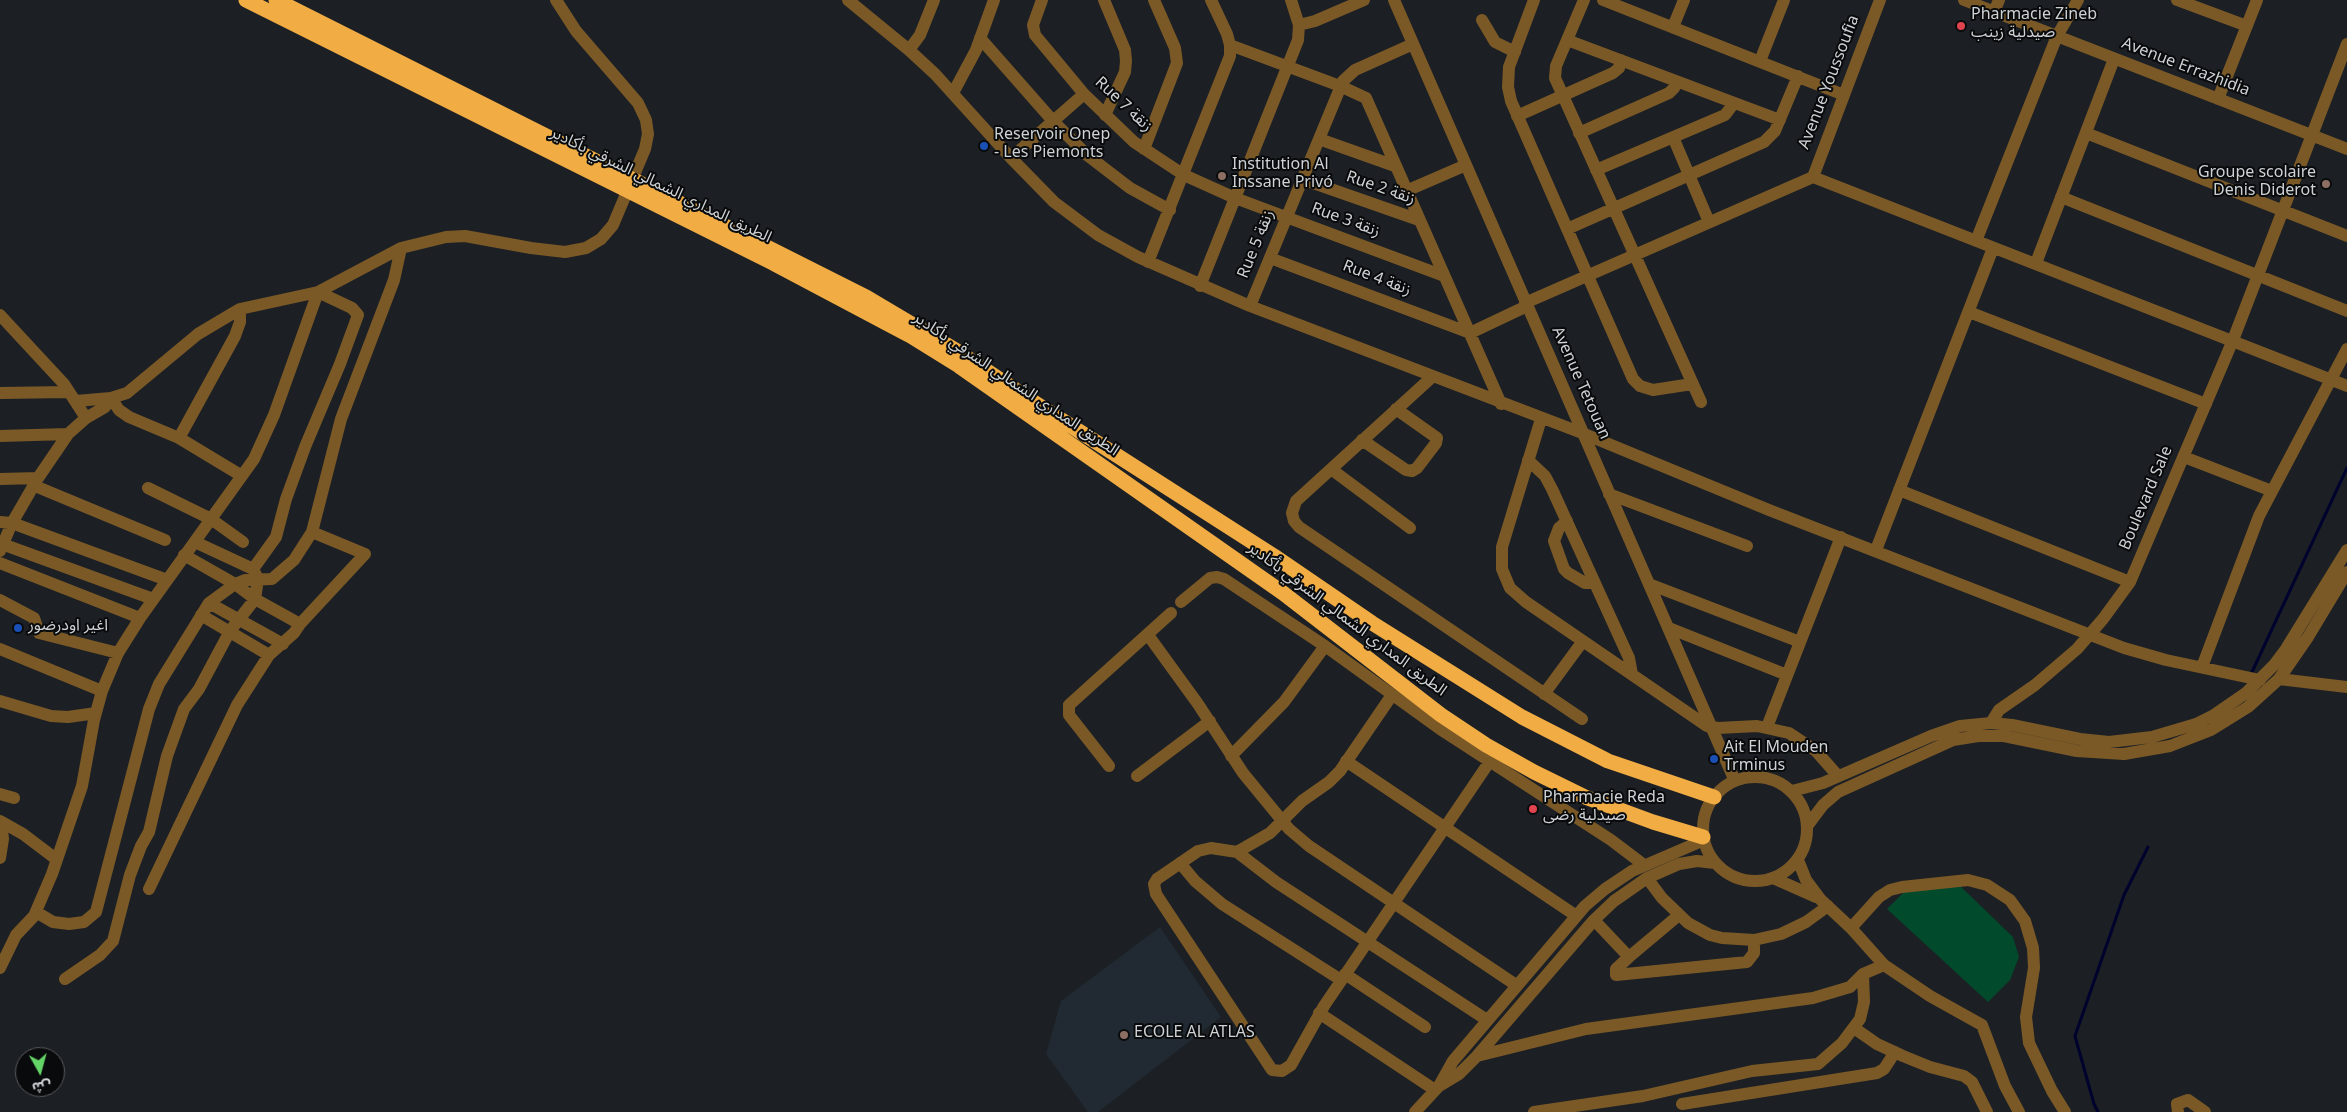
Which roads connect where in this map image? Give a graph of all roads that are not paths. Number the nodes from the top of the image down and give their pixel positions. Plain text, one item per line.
1 (246, 0) edge
2 (276, 0) edge
3 (556, 0) edge
4 (848, 0) edge
5 (934, 0) edge
6 (994, 0) edge
7 (1042, 0) edge
8 (1104, 0) edge
9 (1154, 0) edge
10 (1211, 0) edge
11 (1291, 0) edge
12 (1364, 0) edge
13 (1394, 0) edge
14 (1534, 0) edge
15 (1584, 0) edge
16 (1603, 0) edge
17 (1684, 0) edge
18 (1784, 0) edge
19 (1880, 0) edge
20 (1964, 0) edge
21 (2078, 0) edge
22 (2178, 0) edge
23 (2257, 0) edge
24 (1997, 6) edge
25 (1482, 20) dead end
26 (1299, 25) junction
27 (2247, 26) junction
28 (1673, 27) junction
29 (2057, 36) junction
30 (980, 38) junction
31 (1567, 40) junction
32 (1413, 44) junction
33 (2347, 44) edge
34 (1230, 45) junction
35 (909, 50) junction
36 (1515, 52) junction
37 (2114, 59) junction
38 (1621, 60) junction
39 (1760, 61) junction
40 (1288, 66) junction
41 (1798, 76) junction
42 (1676, 81) junction
43 (1340, 86) junction
44 (953, 93) junction
45 (1084, 94) junction
46 (1844, 95) junction
47 (1562, 96) junction
48 (2218, 99) junction
49 (1734, 103) junction
50 (1105, 115) junction
51 (1517, 116) junction
52 (1780, 120) junction
53 (1053, 121) junction
54 (1579, 133) junction
55 (2086, 134) junction
56 (2311, 135) junction
57 (1673, 137) junction
58 (1319, 139) junction
59 (1144, 148) junction
60 (2347, 149) edge
61 (1011, 158) junction
62 (1466, 165) junction
63 (1395, 166) junction
64 (1596, 170) junction
65 (1184, 175) junction
66 (1689, 175) junction
67 (1813, 177) junction
68 (1302, 179) junction
69 (1406, 191) junction
70 (2061, 197) junction
71 (1235, 198) junction
72 (1613, 209) junction
73 (1170, 210) junction
74 (2282, 210) junction
75 (1287, 218) junction
76 (1419, 220) junction
77 (1708, 222) junction
78 (1567, 229) junction
79 (2347, 236) edge
80 (1976, 241) junction
81 (401, 248) junction
82 (1994, 248) junction
83 (1634, 254) junction
84 (1270, 258) junction
85 (1148, 262) junction
86 (2036, 264) junction
87 (1587, 275) junction
88 (1444, 276) junction
89 (2258, 276) junction
90 (1200, 286) junction
91 (318, 292) junction
92 (1526, 304) junction
93 (1250, 306) junction
94 (240, 309) junction
95 (2347, 311) edge
96 (1968, 312) junction
97 (0, 315) edge
98 (1470, 334) junction
99 (2233, 340) junction
100 (2347, 349) edge
101 (1432, 377) junction
102 (2330, 379) junction
103 (1692, 384) junction
104 (2347, 386) edge
105 (0, 393) edge
106 (72, 397) junction
107 (111, 398) junction
108 (1700, 402) dead end
109 (1501, 404) junction
110 (2206, 404) junction
111 (1396, 409) junction
112 (86, 418) junction
113 (1541, 419) junction
114 (1582, 433) junction
115 (68, 434) junction
116 (0, 436) edge
117 (179, 438) junction
118 (1362, 440) junction
119 (2184, 457) junction
120 (1528, 460) junction
121 (1331, 469) junction
122 (242, 476) junction
123 (0, 479) edge
124 (36, 482) junction
125 (148, 488) dead end
126 (1899, 490) junction
127 (2272, 491) junction
128 (1609, 494) junction
129 (211, 519) junction
130 (1567, 520) junction
131 (6, 523) edge
132 (1410, 528) dead end
133 (312, 532) junction
134 (1841, 537) junction
135 (165, 540) dead end
136 (195, 542) junction
137 (243, 542) dead end
138 (1747, 546) dead end
139 (1, 547) edge
140 (1876, 550) junction
141 (2347, 550) edge
142 (184, 555) junction
143 (0, 563) edge
144 (2347, 572) edge
145 (256, 574) junction
146 (167, 580) junction
147 (2130, 582) junction
148 (1595, 583) junction
149 (235, 584) junction
150 (1649, 584) junction
151 (154, 599) junction
152 (255, 599) junction
153 (0, 600) edge
154 (1181, 602) dead end
155 (210, 603) junction
156 (1171, 613) dead end
157 (201, 615) junction
158 (140, 618) junction
159 (240, 619) junction
160 (300, 624) junction
161 (1668, 628) junction
162 (230, 632) junction
163 (1148, 635) junction
164 (2090, 635) junction
165 (1583, 641) junction
166 (1800, 642) junction
167 (283, 644) junction
168 (1325, 646) junction
169 (0, 650) edge
170 (118, 653) junction
171 (270, 655) junction
172 (2202, 667) junction
173 (1632, 674) junction
174 (1787, 675) junction
175 (2278, 679) junction
176 (2260, 680) junction
177 (2347, 687) edge
178 (102, 691) junction
179 (1544, 694) junction
180 (1392, 695) junction
181 (0, 701) edge
182 (96, 713) junction
183 (1582, 719) dead end
184 (1210, 721) junction
185 (1991, 723) junction
186 (1767, 727) junction
187 (1712, 728) junction
188 (1232, 756) junction
189 (1346, 761) junction
190 (1490, 761) junction
191 (1109, 766) dead end
192 (1137, 776) dead end
193 (1838, 776) junction
194 (1735, 781) junction
195 (1823, 783) junction
196 (1792, 791) junction
197 (0, 794) edge
198 (1714, 797) junction
199 (14, 798) dead end
200 (1830, 798) junction
201 (1, 821) edge
202 (1282, 823) junction
203 (1808, 825) junction
204 (1446, 828) junction
205 (1704, 839) junction
206 (1237, 852) junction
207 (0, 858) edge
208 (56, 859) junction
209 (1798, 860) junction
210 (1180, 863) junction
211 (1715, 863) junction
212 (1644, 865) junction
213 (1647, 878) junction
214 (1773, 878) junction
215 (149, 889) dead end
216 (1395, 903) junction
217 (1824, 903) junction
218 (36, 912) junction
219 (1575, 915) junction
220 (1679, 915) junction
221 (1594, 920) junction
222 (1852, 928) junction
223 (1754, 940) junction
224 (1368, 942) junction
225 (1629, 957) junction
226 (1884, 965) junction
227 (0, 968) edge
228 (1864, 974) junction
229 (1343, 977) junction
230 (65, 979) dead end
231 (1516, 984) junction
232 (1319, 1013) junction
233 (1487, 1020) junction
234 (1424, 1027) dead end
235 (1854, 1028) junction
236 (1894, 1052) junction
237 (1477, 1056) junction
238 (1453, 1061) junction
239 (1466, 1068) junction
240 (1437, 1088) junction
241 (1682, 1104) dead end
242 (1415, 1112) edge
243 (1534, 1112) edge
244 (1987, 1112) edge
245 (2019, 1112) edge
246 (2065, 1112) edge
247 (2178, 1112) edge
248 (2205, 1112) edge

1 - 205 highway, الطريق المداري الشمالي الشرقي بأكادير
2 - 198 highway, الطريق المداري الشمالي الشرقي بأكادير
3 - 81 street
4 - 35 street
5 - 35 street
6 - 30 street
7 - 45 street, Rue 7 زنقة
8 - 50 street
9 - 59 street
10 - 34 street
11 - 26 street
12 - 26 street
13 - 32 street, Avenue Tetouan
14 - 36 street
15 - 31 street
16 - 28 street
17 - 28 street
18 - 39 street
19 - 46 street, Avenue Youssoufia
20 - 24 street, Avenue Errazhidia
21 - 29 street
22 - 27 street
23 - 27 street
24 - 29 street, Avenue Errazhidia
25 - 36 street
26 - 40 street
27 - 48 street
28 - 39 street
29 - 37 street, Avenue Errazhidia
29 - 80 street
30 - 44 street
30 - 53 street
31 - 38 street
31 - 47 street
32 - 43 street
32 - 62 street, Avenue Tetouan
33 - 56 street, Boulevard Sale
34 - 40 street
34 - 65 street
35 - 44 street
36 - 51 street
37 - 48 street, Avenue Errazhidia
37 - 55 street
38 - 42 street
38 - 47 street
39 - 41 street
40 - 43 street
40 - 71 street
41 - 46 street
41 - 52 street
42 - 49 street
42 - 54 street
43 - 58 street, Rue 5 زنقة
43 - 63 street
44 - 61 street
45 - 50 street, Rue 7 زنقة
45 - 53 street
46 - 67 street, Avenue Youssoufia
47 - 51 street
47 - 54 street
48 - 56 street, Avenue Errazhidia
49 - 52 street
49 - 57 street
50 - 59 street, Rue 7 زنقة
51 - 78 street
52 - 66 street
53 - 61 street
53 - 73 street
54 - 64 street
55 - 70 street
55 - 74 street
56 - 60 street, Avenue Errazhidia
56 - 74 street, Boulevard Sale
57 - 64 street
57 - 66 street
58 - 63 street
58 - 68 street, Rue 5 زنقة
59 - 65 street, Rue 7 زنقة
61 - 85 street
62 - 69 street
62 - 92 street, Avenue Tetouan
63 - 69 street
64 - 72 street
65 - 71 street, Rue 7 زنقة
65 - 73 street
66 - 72 street
66 - 77 street
67 - 77 street
67 - 80 street
68 - 75 street, Rue 5 زنقة
68 - 76 street, Rue 2 زنقة
69 - 76 street
70 - 86 street
70 - 89 street
71 - 75 street, Rue 3 زنقة
71 - 90 street
72 - 78 street
72 - 83 street
73 - 85 street
74 - 79 street
74 - 89 street, Boulevard Sale
75 - 84 street, Rue 5 زنقة
75 - 88 street, Rue 3 زنقة
76 - 88 street
77 - 83 street
78 - 87 street
80 - 82 street
81 - 91 street
81 - 133 street
82 - 86 street
82 - 96 street
83 - 87 street
83 - 103 street
84 - 93 street, Rue 5 زنقة
84 - 98 street, Rue 4 زنقة
85 - 90 street
86 - 99 street
87 - 92 street
87 - 103 street
88 - 98 street
89 - 95 street
89 - 99 street, Boulevard Sale
90 - 93 street
91 - 94 street
91 - 122 street
91 - 145 street
92 - 98 street
92 - 114 street, Avenue Tetouan
93 - 101 street
94 - 107 street
94 - 117 street
96 - 110 street
96 - 126 street
97 - 106 street
98 - 109 street
99 - 102 street
99 - 110 street, Boulevard Sale
100 - 102 street
101 - 109 street
101 - 111 street
102 - 104 street
102 - 127 street
103 - 108 street
105 - 106 street
106 - 107 street
106 - 112 street
107 - 112 street
107 - 117 street
109 - 113 street
110 - 119 street, Boulevard Sale
111 - 118 street
111 - 118 street
112 - 115 street
113 - 114 street
113 - 120 street
114 - 128 street, Avenue Tetouan
114 - 134 street
115 - 116 street
115 - 124 street
117 - 122 street
118 - 121 street
119 - 127 street
119 - 147 street, Boulevard Sale
120 - 130 street
120 - 165 street
121 - 132 street
121 - 179 street
122 - 129 street
123 - 124 street
124 - 131 street
124 - 135 street
125 - 129 street
126 - 140 street
126 - 147 street
127 - 172 street
128 - 138 street
128 - 150 street, Avenue Tetouan
129 - 136 street
129 - 137 street
130 - 148 street
130 - 148 street
131 - 139 street
131 - 146 street
133 - 145 street
133 - 160 street
134 - 140 street
134 - 166 street
136 - 142 street
136 - 145 street
139 - 151 street
140 - 164 street
141 - 176 street
142 - 146 street
142 - 149 street
143 - 158 street
144 - 175 street
145 - 149 street
145 - 152 street
146 - 151 street
147 - 164 street, Boulevard Sale
148 - 173 street
149 - 152 street
149 - 155 street
150 - 161 street, Avenue Tetouan
150 - 166 street
151 - 158 street
152 - 159 street
152 - 160 street
153 - 170 street
154 - 168 street
155 - 157 street
155 - 159 street
156 - 163 street
157 - 162 street
157 - 218 street
158 - 170 street
159 - 162 street
159 - 167 street
160 - 167 street
161 - 174 street
161 - 187 street, Avenue Tetouan
162 - 171 street
162 - 230 street
163 - 184 street
163 - 191 street
164 - 172 street
164 - 185 street, Boulevard Sale
165 - 173 street
165 - 179 street
166 - 174 street
167 - 171 street
168 - 180 street
168 - 188 street
169 - 178 street
170 - 178 street
171 - 215 street
172 - 176 street
173 - 187 street
174 - 186 street
175 - 177 street
175 - 200 street
176 - 185 street
178 - 182 street
179 - 183 street
180 - 189 street
180 - 190 street
181 - 182 street
182 - 208 street
184 - 188 street
184 - 192 street
185 - 193 street
186 - 187 street
186 - 193 street
187 - 194 street, Avenue Tetouan
188 - 202 street
189 - 202 street
189 - 204 street
190 - 204 street
190 - 212 street
193 - 195 street
194 - 196 street
194 - 198 street
195 - 196 street
195 - 200 street
196 - 203 street
197 - 199 street
198 - 205 street
200 - 203 street
201 - 207 street
201 - 208 street
202 - 206 street
202 - 216 street
203 - 209 street
204 - 216 street
204 - 219 street
205 - 211 street
205 - 212 street
206 - 210 street
206 - 224 street
208 - 218 street
209 - 214 street
209 - 217 street
210 - 229 street
210 - 232 street
211 - 213 street
211 - 214 street
212 - 219 street
213 - 220 street
213 - 221 street
214 - 217 street
216 - 224 street
216 - 231 street
217 - 222 street
217 - 223 street
218 - 227 street
219 - 231 street
220 - 223 street
220 - 225 street
221 - 225 street
221 - 237 street
222 - 226 street
222 - 246 street
223 - 225 street
224 - 229 street
224 - 233 street
226 - 228 street
226 - 245 street
228 - 235 street
228 - 237 street
229 - 232 street
229 - 234 street
231 - 233 street
232 - 240 street
233 - 238 street
235 - 236 street
235 - 243 street
236 - 241 street
236 - 244 street
237 - 239 street
238 - 239 street
238 - 240 street
239 - 240 street
240 - 242 street
247 - 248 street

